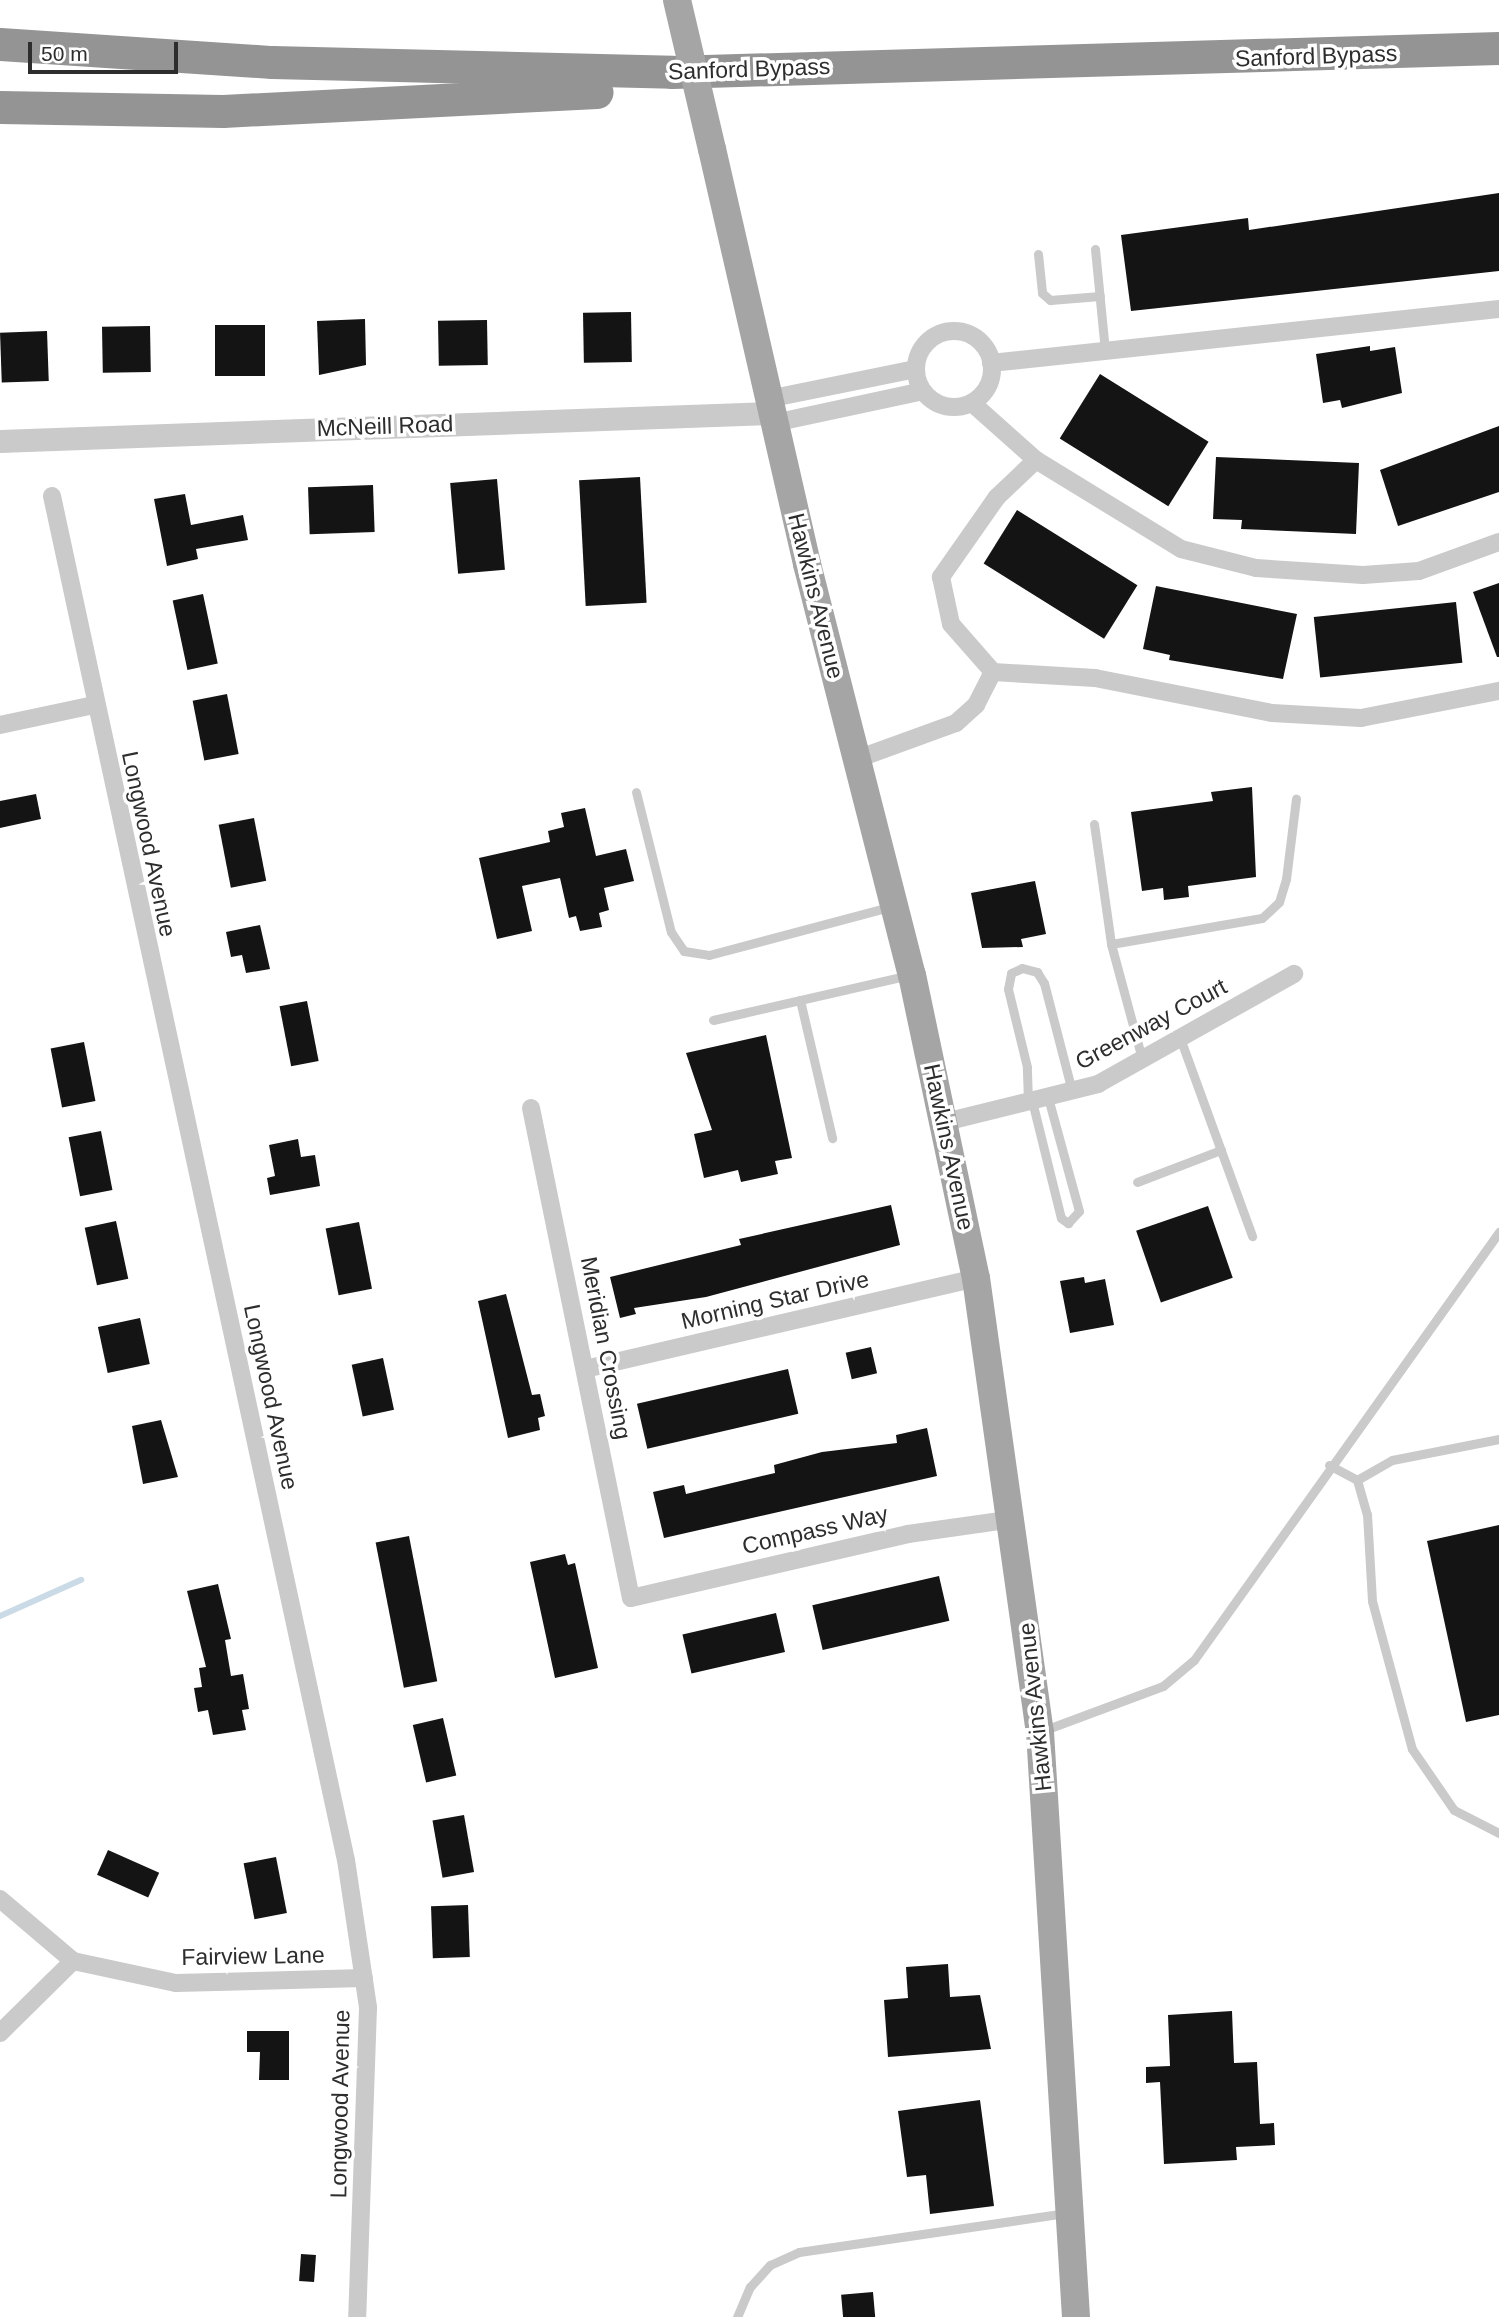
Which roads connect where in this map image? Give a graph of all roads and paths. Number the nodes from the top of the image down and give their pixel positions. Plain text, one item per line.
1 (677, 0) edge
2 (0, 44) edge
3 (1499, 48) edge
4 (965, 67) junction
5 (0, 107) edge
6 (1095, 249) dead end
7 (1038, 254) dead end
8 (1100, 296) junction
9 (1499, 309) edge
10 (1105, 351) junction
11 (991, 363) junction
12 (915, 369) junction
13 (923, 391) junction
14 (972, 403) junction
15 (771, 412) junction
16 (0, 441) edge
17 (1036, 460) junction
18 (52, 496) dead end
19 (1499, 542) edge
20 (993, 672) junction
21 (1499, 691) edge
22 (94, 705) junction
23 (0, 725) edge
24 (857, 759) junction
25 (636, 792) dead end
26 (1296, 799) dead end
27 (1094, 824) dead end
28 (895, 905) junction
29 (1111, 944) junction
30 (1294, 974) dead end
31 (912, 975) junction
32 (800, 1000) junction
33 (713, 1020) dead end
34 (1180, 1038) junction
35 (1142, 1059) junction
36 (1072, 1093) junction
37 (1037, 1104) junction
38 (531, 1108) dead end
39 (945, 1122) junction
40 (832, 1138) dead end
41 (1221, 1150) junction
42 (1137, 1182) dead end
43 (1499, 1232) edge
44 (1252, 1236) dead end
45 (976, 1278) junction
46 (585, 1369) junction
47 (1499, 1439) edge
48 (1329, 1465) junction
49 (1357, 1480) junction
50 (1013, 1519) junction
51 (631, 1598) joint
52 (1040, 1732) junction
53 (1499, 1833) edge
54 (0, 1899) edge
55 (73, 1961) junction
56 (364, 1978) junction
57 (0, 2033) edge
58 (1070, 2213) junction
59 (357, 2317) edge
60 (737, 2317) edge
61 (1076, 2317) edge

1 - 15 main road, Hawkins Avenue, bridge
2 - 4 highway, Sanford Bypass
3 - 4 highway, Sanford Bypass
4 - 5 highway
6 - 8 lane
7 - 8 lane
8 - 10 lane
9 - 10 street
10 - 11 street
11 - 12 street
11 - 14 street
12 - 13 street
12 - 15 street
13 - 14 street
13 - 15 street
14 - 17 street
15 - 16 street, McNeill Road
15 - 24 main road, Hawkins Avenue
17 - 19 street
17 - 20 street
18 - 22 street, Longwood Avenue
20 - 21 street
20 - 24 street
22 - 23 street
22 - 56 street, Longwood Avenue
24 - 28 main road, Hawkins Avenue
25 - 28 lane
26 - 29 lane
27 - 29 lane
28 - 31 main road, Hawkins Avenue
29 - 35 lane
30 - 34 street, Greenway Court
31 - 32 lane
31 - 39 main road, Hawkins Avenue
32 - 33 lane
32 - 40 lane
34 - 35 street, Greenway Court
34 - 41 lane
35 - 36 street, Greenway Court
36 - 37 street, Greenway Court
36 - 37 lane
37 - 37 lane
37 - 39 street, Greenway Court
38 - 46 street, Meridian Crossing
39 - 45 main road, Hawkins Avenue
41 - 42 lane
41 - 44 lane
43 - 48 lane
45 - 46 street, Morning Star Drive
45 - 50 main road, Hawkins Avenue
46 - 51 street, Meridian Crossing
47 - 49 lane
48 - 49 lane
48 - 52 lane
49 - 53 lane
50 - 51 street, Compass Way
50 - 52 main road, Hawkins Avenue
52 - 58 main road, Hawkins Avenue
54 - 55 street, Fairview Lane
55 - 56 street, Fairview Lane
55 - 57 street
56 - 59 street, Longwood Avenue
58 - 60 lane
58 - 61 main road, Hawkins Avenue

